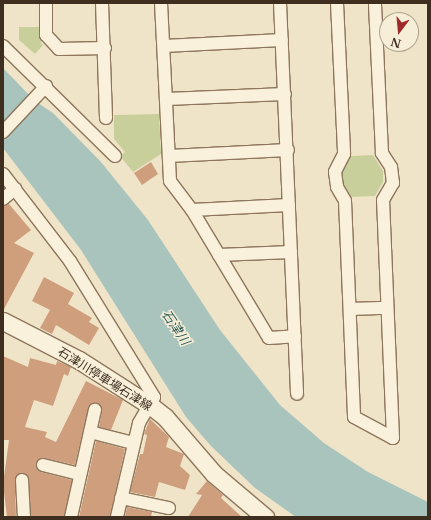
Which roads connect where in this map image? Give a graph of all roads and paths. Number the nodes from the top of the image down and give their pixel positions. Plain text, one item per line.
1 (46, 3) edge
2 (102, 3) edge
3 (162, 3) edge
4 (280, 3) edge
5 (337, 3) edge
6 (375, 3) edge
7 (282, 40) junction
8 (3, 46) edge
9 (164, 46) junction
10 (105, 48) junction
11 (46, 86) junction
12 (285, 94) junction
13 (166, 100) junction
14 (106, 118) dead end
15 (3, 132) edge
16 (288, 150) junction
17 (115, 156) dead end
18 (170, 156) junction
19 (3, 174) edge
20 (15, 189) junction
21 (3, 199) edge
22 (289, 206) junction
23 (192, 210) junction
24 (291, 252) junction
25 (219, 255) junction
26 (387, 308) junction
27 (350, 309) junction
28 (3, 321) edge
29 (295, 336) junction
30 (297, 394) dead end
31 (151, 406) junction
32 (95, 410) dead end
33 (90, 432) junction
34 (133, 443) junction
35 (43, 465) dead end
36 (80, 474) junction
37 (22, 480) dead end
38 (121, 498) junction
39 (169, 508) dead end
40 (256, 514) edge
41 (24, 517) edge
42 (70, 517) edge
43 (117, 517) edge

1 - 10 street
2 - 10 street
3 - 9 street
4 - 7 street
5 - 27 street
6 - 26 street
7 - 9 street
7 - 12 street
8 - 11 street
9 - 13 street
10 - 14 street
11 - 15 street
11 - 17 street
12 - 13 street
12 - 16 street
13 - 18 street
16 - 18 street
16 - 22 street
18 - 23 street
19 - 20 street
20 - 21 street
20 - 31 street
22 - 23 street
22 - 24 street
23 - 25 street
24 - 25 street
24 - 29 street
25 - 29 street
26 - 27 street
26 - 27 street
28 - 31 main road, 石津川停車場石津線
29 - 30 street
31 - 34 street
31 - 40 main road, 石津川停車場石津線
32 - 33 street
33 - 34 street
33 - 36 street
34 - 38 street
35 - 36 street
36 - 42 street
37 - 41 street
38 - 39 street
38 - 43 street

